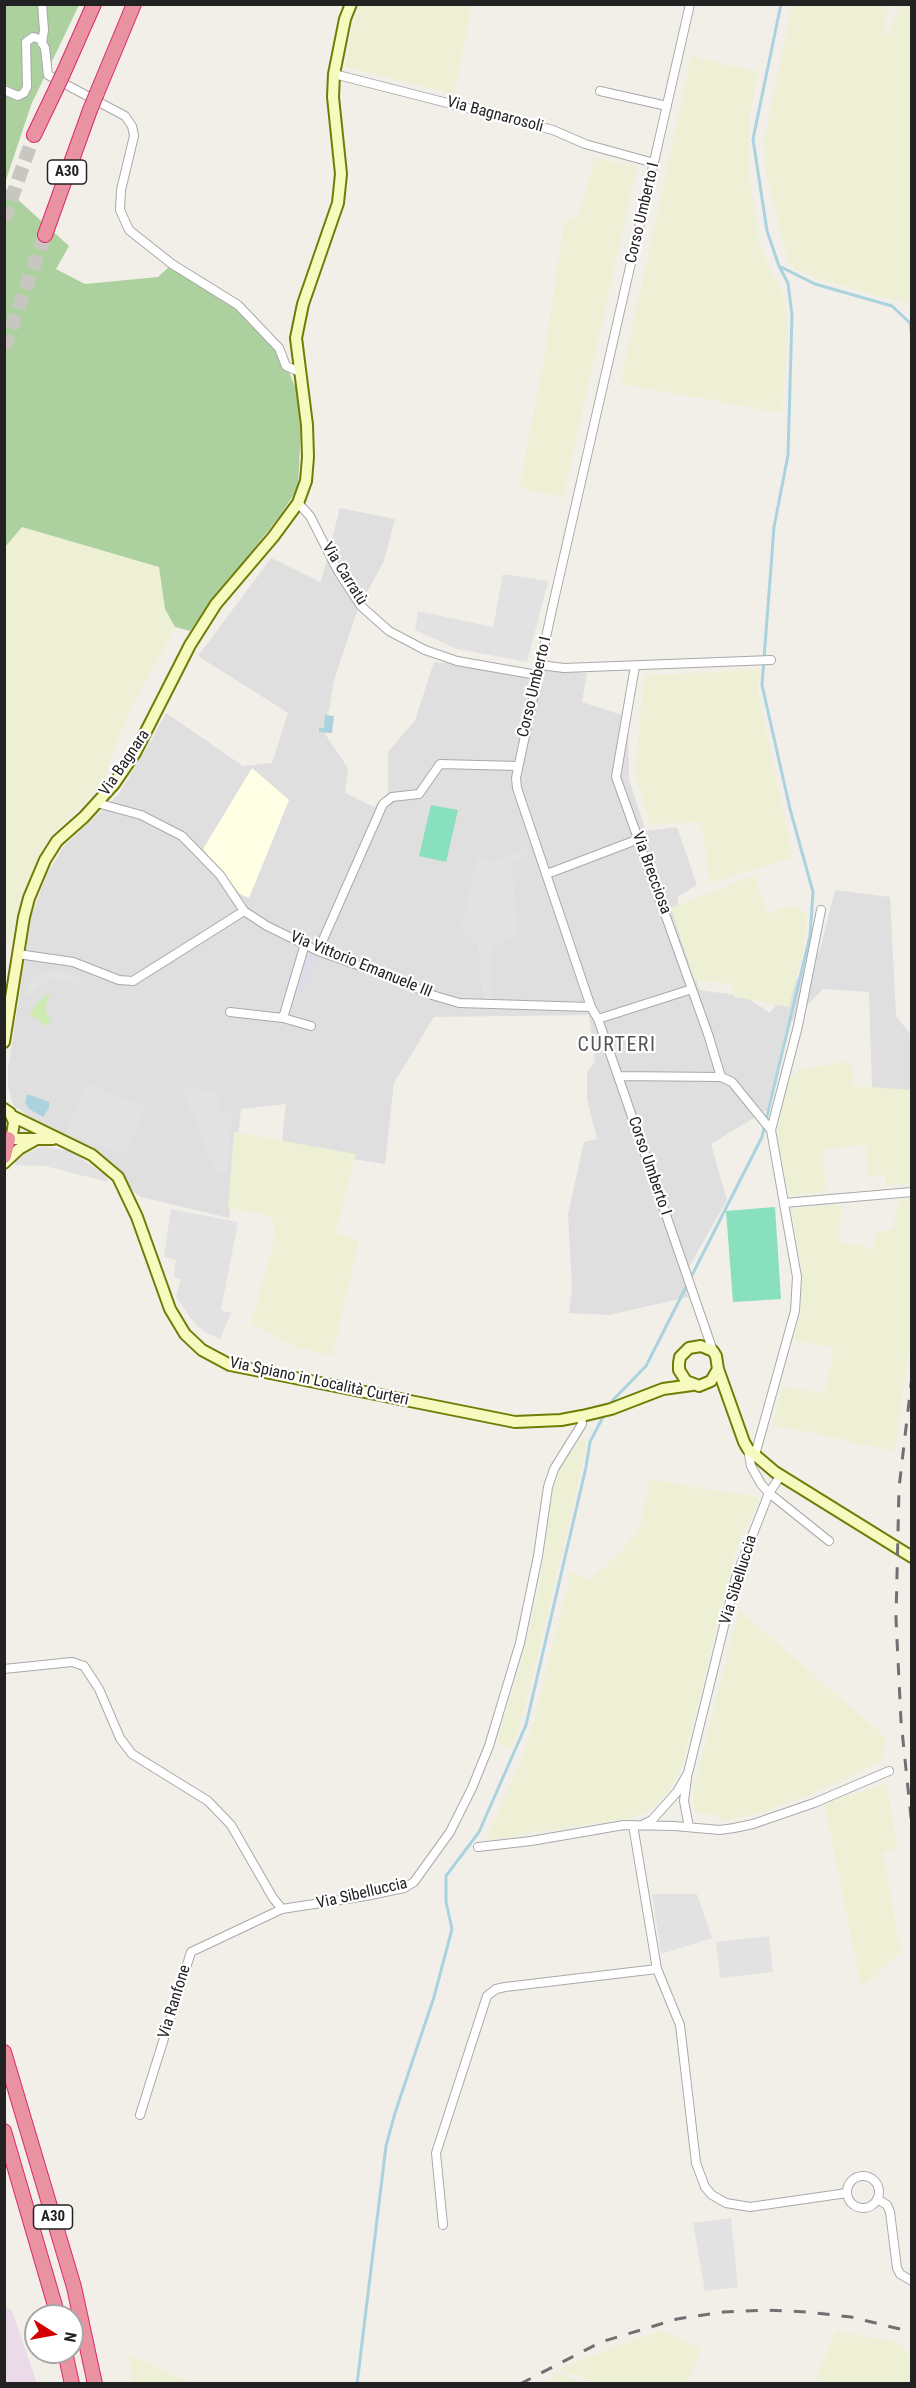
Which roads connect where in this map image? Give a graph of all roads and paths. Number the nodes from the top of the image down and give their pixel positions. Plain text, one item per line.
1 (42, 4) edge
2 (94, 4) edge
3 (134, 4) edge
4 (351, 4) edge
5 (690, 4) edge
6 (42, 42) junction
7 (334, 74) junction
8 (4, 90) edge
9 (600, 91) dead end
10 (667, 106) junction
11 (34, 135) tunnel mouth
12 (654, 163) junction
13 (45, 235) tunnel mouth
14 (300, 372) junction
15 (297, 503) junction
16 (771, 660) dead end
17 (540, 664) junction
18 (635, 666) junction
19 (537, 675) junction
20 (517, 766) junction
21 (97, 804) junction
22 (639, 839) junction
23 (547, 874) junction
24 (821, 910) dead end
25 (244, 911) junction
26 (304, 944) junction
27 (318, 951) junction
28 (18, 954) junction
29 (692, 989) junction
30 (591, 1007) junction
31 (230, 1012) dead end
32 (283, 1018) junction
33 (597, 1019) junction
34 (311, 1026) dead end
35 (4, 1042) edge
36 (618, 1076) junction
37 (721, 1077) junction
38 (7, 1109) edge
39 (770, 1128) junction
40 (39, 1138) junction
41 (58, 1139) junction
42 (6, 1140) edge
43 (4, 1156) edge
44 (4, 1163) edge
45 (912, 1192) edge
46 (784, 1203) junction
47 (704, 1327) junction
48 (695, 1346) junction
49 (712, 1351) junction
50 (718, 1369) junction
51 (679, 1370) junction
52 (705, 1384) junction
53 (692, 1385) junction
54 (663, 1389) junction
55 (728, 1396) junction
56 (581, 1416) junction
57 (752, 1452) junction
58 (781, 1475) junction
59 (769, 1493) junction
60 (829, 1541) dead end
61 (912, 1557) edge
62 (4, 1669) edge
63 (889, 1771) dead end
64 (688, 1773) junction
65 (636, 1825) junction
66 (689, 1827) junction
67 (478, 1847) dead end
68 (282, 1909) junction
69 (657, 1969) junction
70 (4, 2052) edge
71 (140, 2115) dead end
72 (4, 2132) edge
73 (847, 2193) junction
74 (877, 2199) junction
75 (443, 2225) dead end
76 (912, 2281) edge
77 (54, 2304) edge
78 (68, 2364) edge
79 (72, 2384) edge
80 (94, 2384) edge

1 - 6 street
2 - 11 highway, bridge
3 - 13 highway, A30, bridge
4 - 7 main road, Via Bagnara
5 - 10 street, Corso Umberto I
6 - 8 street
6 - 14 street
7 - 12 street, Via Bagnarosoli
7 - 14 main road, Via Bagnara
9 - 10 street
10 - 12 street, Corso Umberto I
12 - 17 street, Corso Umberto I
14 - 15 main road, Via Bagnara
15 - 19 street, Via Carratù
15 - 21 main road, Via Bagnara
16 - 18 street
17 - 18 street
17 - 19 street, Corso Umberto I
18 - 22 street, Via Brecciosa
19 - 20 street, Corso Umberto I
20 - 23 street, Corso Umberto I
20 - 27 street
21 - 25 street
21 - 28 main road, Via Bagnara
22 - 23 street
22 - 29 street, Via Brecciosa
23 - 30 street, Corso Umberto I
24 - 39 street
25 - 26 street, Via Vittorio Emanuele III
25 - 28 street
26 - 27 street, Via Vittorio Emanuele III
26 - 32 street
27 - 30 street, Via Vittorio Emanuele III
28 - 35 main road, Via Bagnara
29 - 33 street
29 - 37 street, Via Brecciosa
30 - 33 street, Corso Umberto I
31 - 32 street
32 - 34 street
33 - 36 street, Corso Umberto I
36 - 37 street
36 - 47 street, Corso Umberto I
37 - 39 street
38 - 41 main road, Via Spiano in Località Curteri
38 - 42 main road
39 - 46 street
40 - 41 main road, Via Spiano in Località Curteri
40 - 42 main road, Via Spiano in Località Curteri
40 - 44 main road
41 - 56 main road, Via Spiano in Località Curteri
42 - 43 highway
45 - 46 street
46 - 57 street
47 - 48 street
47 - 49 street, Corso Umberto I
48 - 49 main road
48 - 51 main road
49 - 50 main road
50 - 52 main road
50 - 55 main road
51 - 53 main road
51 - 54 main road, Via Spiano in Località Curteri
52 - 53 main road
52 - 55 main road
53 - 54 main road, Via Spiano in Località Curteri
54 - 56 main road, Via Spiano in Località Curteri
55 - 57 main road
56 - 68 street, Via Sibelluccia
57 - 58 main road
57 - 59 street
58 - 59 street, Via Sibelluccia
58 - 61 main road
59 - 60 street
59 - 64 street, Via Sibelluccia
62 - 68 street
63 - 66 street, Via Sibelluccia
64 - 65 street, Via Sibelluccia
64 - 66 street, Via Sibelluccia
65 - 66 street, Via Sibelluccia
65 - 67 street, Via Sibelluccia
65 - 69 street
68 - 71 street, Via Ranfone
69 - 73 street
69 - 75 street
70 - 80 highway, A30
72 - 77 highway, A30
73 - 74 street
73 - 74 street
74 - 76 street
78 - 79 highway

